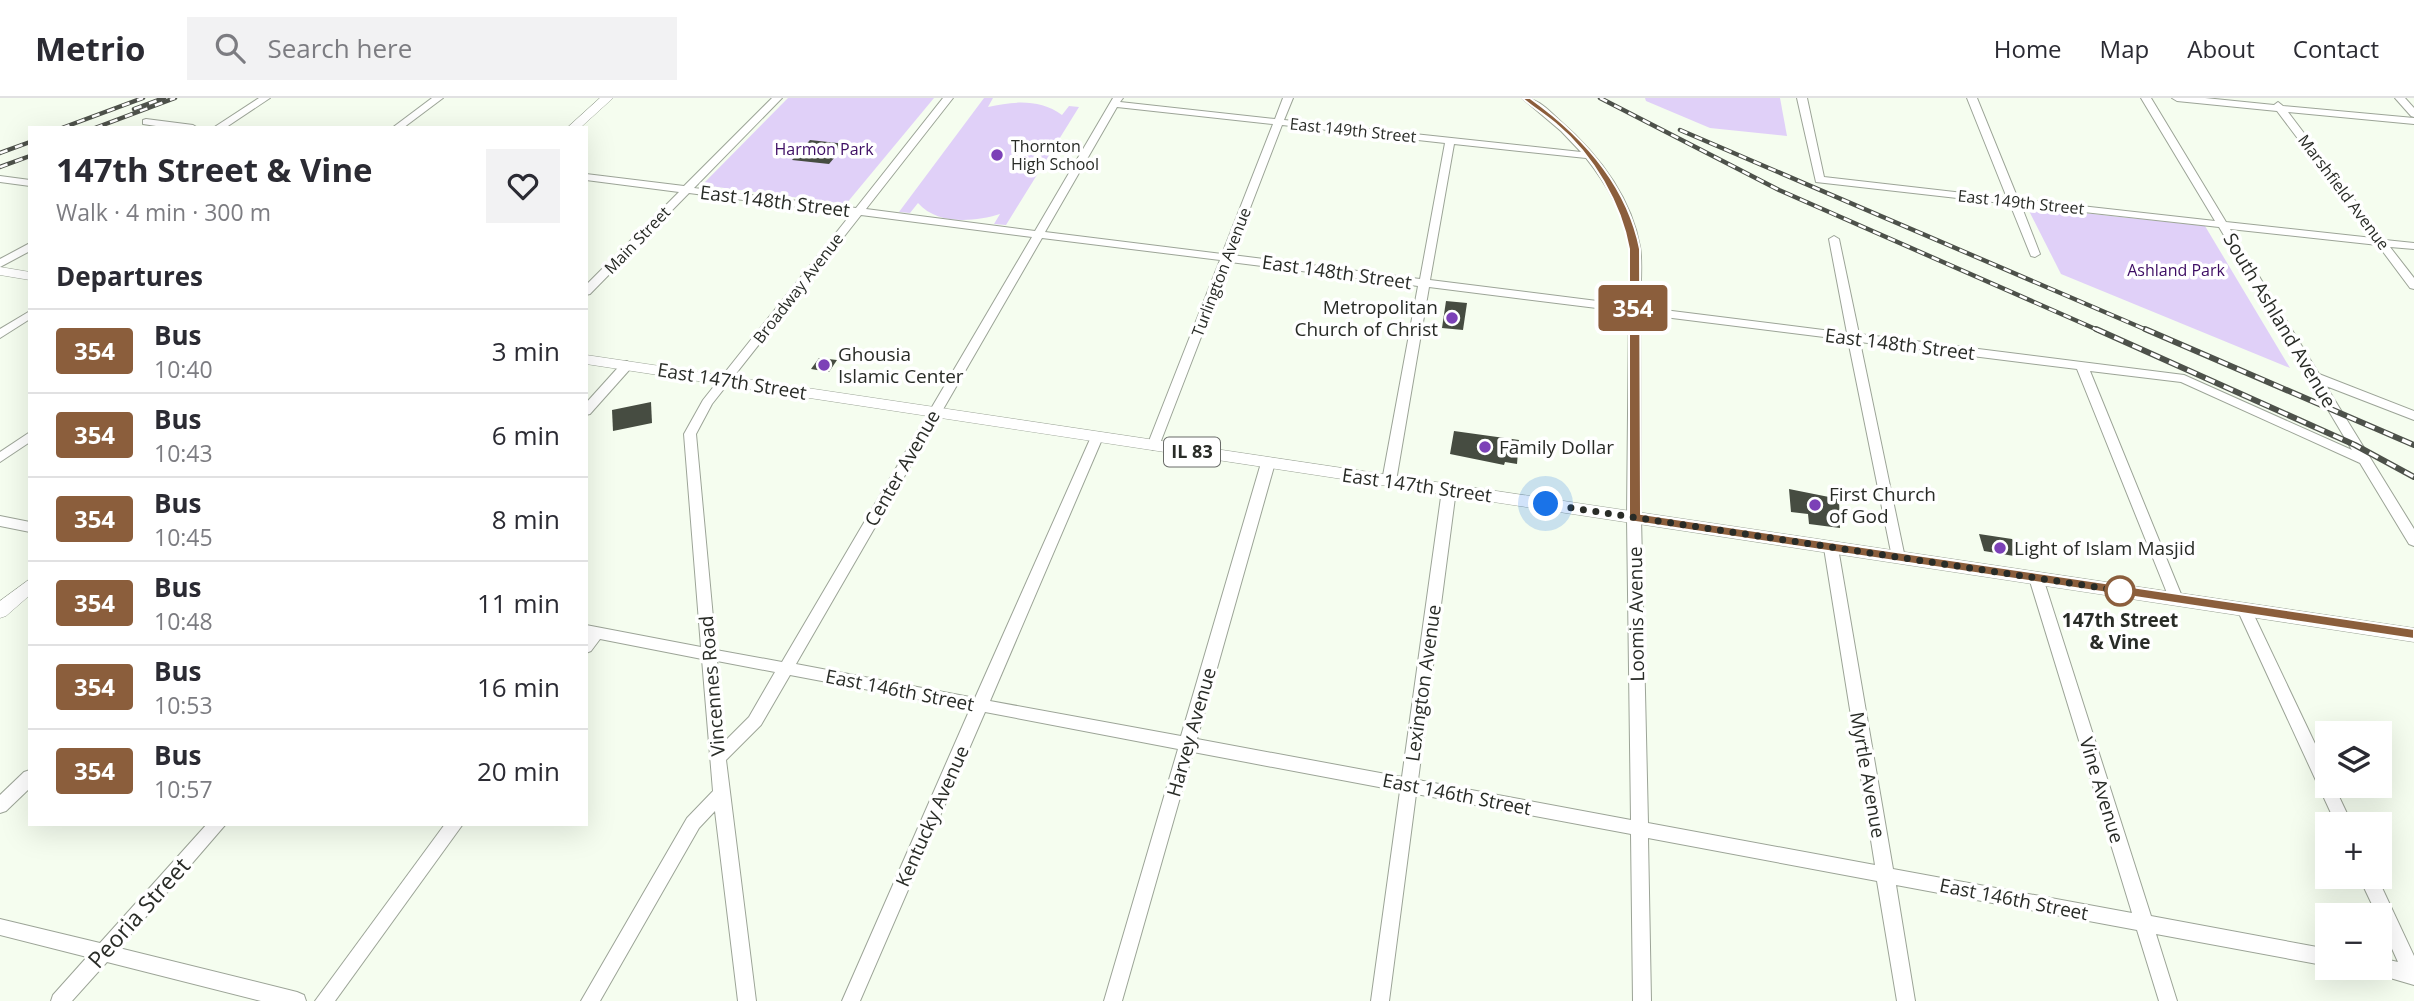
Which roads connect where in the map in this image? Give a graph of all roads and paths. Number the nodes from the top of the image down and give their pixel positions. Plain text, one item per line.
1 (265, 98) edge
2 (438, 98) edge
3 (607, 98) edge
4 (777, 98) edge
5 (948, 98) edge
6 (1288, 98) edge
7 (1527, 98) edge
8 (1801, 98) edge
9 (1972, 98) edge
10 (2146, 98) edge
11 (2177, 98) edge
12 (2273, 98) edge
13 (2400, 98) edge
14 (1117, 101) edge
15 (2280, 108) junction
16 (2414, 114) edge
17 (2414, 121) edge
18 (146, 122) dead end
19 (1280, 122) junction
20 (177, 126) edge
21 (221, 126) edge
22 (400, 126) edge
23 (575, 126) edge
24 (1450, 140) junction
25 (1591, 156) junction
26 (588, 177) edge
27 (0, 179) edge
28 (28, 183) edge
29 (685, 190) junction
30 (2014, 201) junction
31 (858, 212) junction
32 (2222, 225) junction
33 (1039, 234) junction
34 (1834, 239) dead end
35 (2381, 242) junction
36 (2414, 246) edge
37 (28, 247) edge
38 (2035, 254) dead end
39 (1227, 258) junction
40 (0, 264) edge
41 (0, 271) edge
42 (28, 276) edge
43 (1424, 284) junction
44 (2414, 286) edge
45 (588, 290) edge
46 (1633, 311) junction
47 (28, 315) edge
48 (0, 334) edge
49 (1854, 338) junction
50 (588, 359) edge
51 (627, 365) junction
52 (2082, 366) junction
53 (2313, 376) junction
54 (725, 380) junction
55 (588, 409) edge
56 (935, 413) junction
57 (2414, 415) edge
58 (28, 437) edge
59 (1097, 437) junction
60 (1153, 446) junction
61 (0, 458) edge
62 (2364, 460) junction
63 (1268, 463) junction
64 (1389, 481) junction
65 (1449, 490) junction
66 (1634, 518) junction
67 (0, 521) edge
68 (28, 527) edge
69 (2414, 541) edge
70 (1831, 548) junction
71 (1898, 558) junction
72 (2036, 579) junction
73 (28, 587) edge
74 (2176, 599) junction
75 (2244, 609) junction
76 (0, 611) edge
77 (592, 632) edge
78 (2414, 635) edge
79 (708, 654) junction
80 (786, 668) junction
81 (981, 705) junction
82 (1187, 744) junction
83 (718, 758) junction
84 (28, 780) edge
85 (1409, 785) junction
86 (722, 793) junction
87 (0, 806) edge
88 (2338, 812) edge
89 (216, 826) edge
90 (454, 826) edge
91 (1641, 829) junction
92 (1885, 875) junction
93 (2374, 889) edge
94 (2144, 923) junction
95 (0, 928) edge
96 (103, 953) junction
97 (2315, 956) edge
98 (2392, 970) edge
99 (2414, 975) edge
100 (60, 1001) edge
101 (297, 1001) edge
102 (324, 1001) edge
103 (590, 1001) edge
104 (747, 1001) edge
105 (851, 1001) edge
106 (1113, 1001) edge
107 (1380, 1001) edge
108 (1642, 1001) edge
109 (1906, 1001) edge
110 (2168, 1001) edge

1 - 21 street
2 - 22 street
3 - 23 main road
4 - 29 street, Main Street
5 - 31 street, Broadway Avenue
6 - 19 street, Turlington Avenue
7 - 25 street, Loomis Avenue
8 - 30 street, East 149th Street
9 - 30 street
10 - 32 street, South Ashland Avenue
11 - 15 street
12 - 15 street, Marshfield Avenue
13 - 16 street
14 - 19 street, East 149th Street
14 - 33 street, Center Avenue
15 - 17 street
15 - 35 street, Marshfield Avenue
18 - 20 street
19 - 24 street, East 149th Street
19 - 39 street, Turlington Avenue
24 - 25 street, East 149th Street
24 - 43 street
25 - 46 street, Loomis Avenue
26 - 29 street, East 148th Street
27 - 28 street
29 - 31 street, East 148th Street
29 - 45 street, Main Street
30 - 32 street, East 149th Street
30 - 38 street
31 - 33 street, East 148th Street
31 - 54 street, Broadway Avenue
32 - 35 street, East 149th Street
32 - 53 street, South Ashland Avenue
33 - 39 street, East 148th Street
33 - 56 street, Center Avenue
34 - 49 street
35 - 36 street, East 149th Street
35 - 44 street, Marshfield Avenue
37 - 40 street
39 - 43 street, East 148th Street
39 - 60 street, Turlington Avenue
41 - 42 main road
43 - 46 street, East 148th Street
43 - 64 street
46 - 49 street, East 148th Street
46 - 66 street, Loomis Avenue
47 - 48 street
49 - 52 street, East 148th Street
49 - 71 street
50 - 51 main road, East 147th Street / IL 83
51 - 54 main road, East 147th Street / IL 83
51 - 55 street
52 - 62 street, East 148th Street
52 - 74 street
53 - 57 street
53 - 62 street, South Ashland Avenue
54 - 56 main road, East 147th Street / IL 83
54 - 79 street, Vincennes Road
56 - 59 main road, East 147th Street / IL 83
56 - 80 street, Center Avenue
58 - 61 street
59 - 60 main road, East 147th Street / IL 83
59 - 81 street, Kentucky Avenue
60 - 63 main road, East 147th Street / IL 83
62 - 69 street, South Ashland Avenue
63 - 64 main road, East 147th Street / IL 83
63 - 82 street, Harvey Avenue
64 - 65 main road, East 147th Street / IL 83
65 - 66 main road, East 147th Street / IL 83
65 - 85 street, Lexington Avenue
66 - 70 main road, East 147th Street / IL 83
66 - 91 street, Loomis Avenue
67 - 68 street
70 - 71 main road, East 147th Street / IL 83
70 - 92 street, Myrtle Avenue
71 - 72 main road, East 147th Street / IL 83
72 - 74 main road, East 147th Street / IL 83
72 - 94 street, Vine Avenue
73 - 76 main road
74 - 75 main road, East 147th Street / IL 83
75 - 78 main road, East 147th Street / IL 83
75 - 88 street
77 - 79 street, East 146th Street
79 - 80 street, East 146th Street
79 - 83 street, Vincennes Road
80 - 81 street, East 146th Street
80 - 83 street, Center Avenue
81 - 82 street, East 146th Street
81 - 105 street, Kentucky Avenue
82 - 85 street, East 146th Street
82 - 106 street, Harvey Avenue
83 - 86 street, Vincennes Road
84 - 87 street
85 - 91 street, East 146th Street
85 - 107 street, Lexington Avenue
86 - 103 street
86 - 104 street, Vincennes Road
89 - 96 street, Peoria Street
90 - 102 street
91 - 92 street, East 146th Street
91 - 108 street, Loomis Avenue
92 - 94 street, East 146th Street
92 - 109 street, Myrtle Avenue
93 - 99 street
94 - 97 street, East 146th Street
94 - 110 street, Vine Avenue
95 - 96 street
96 - 100 street, Peoria Street
96 - 101 street
98 - 99 street

